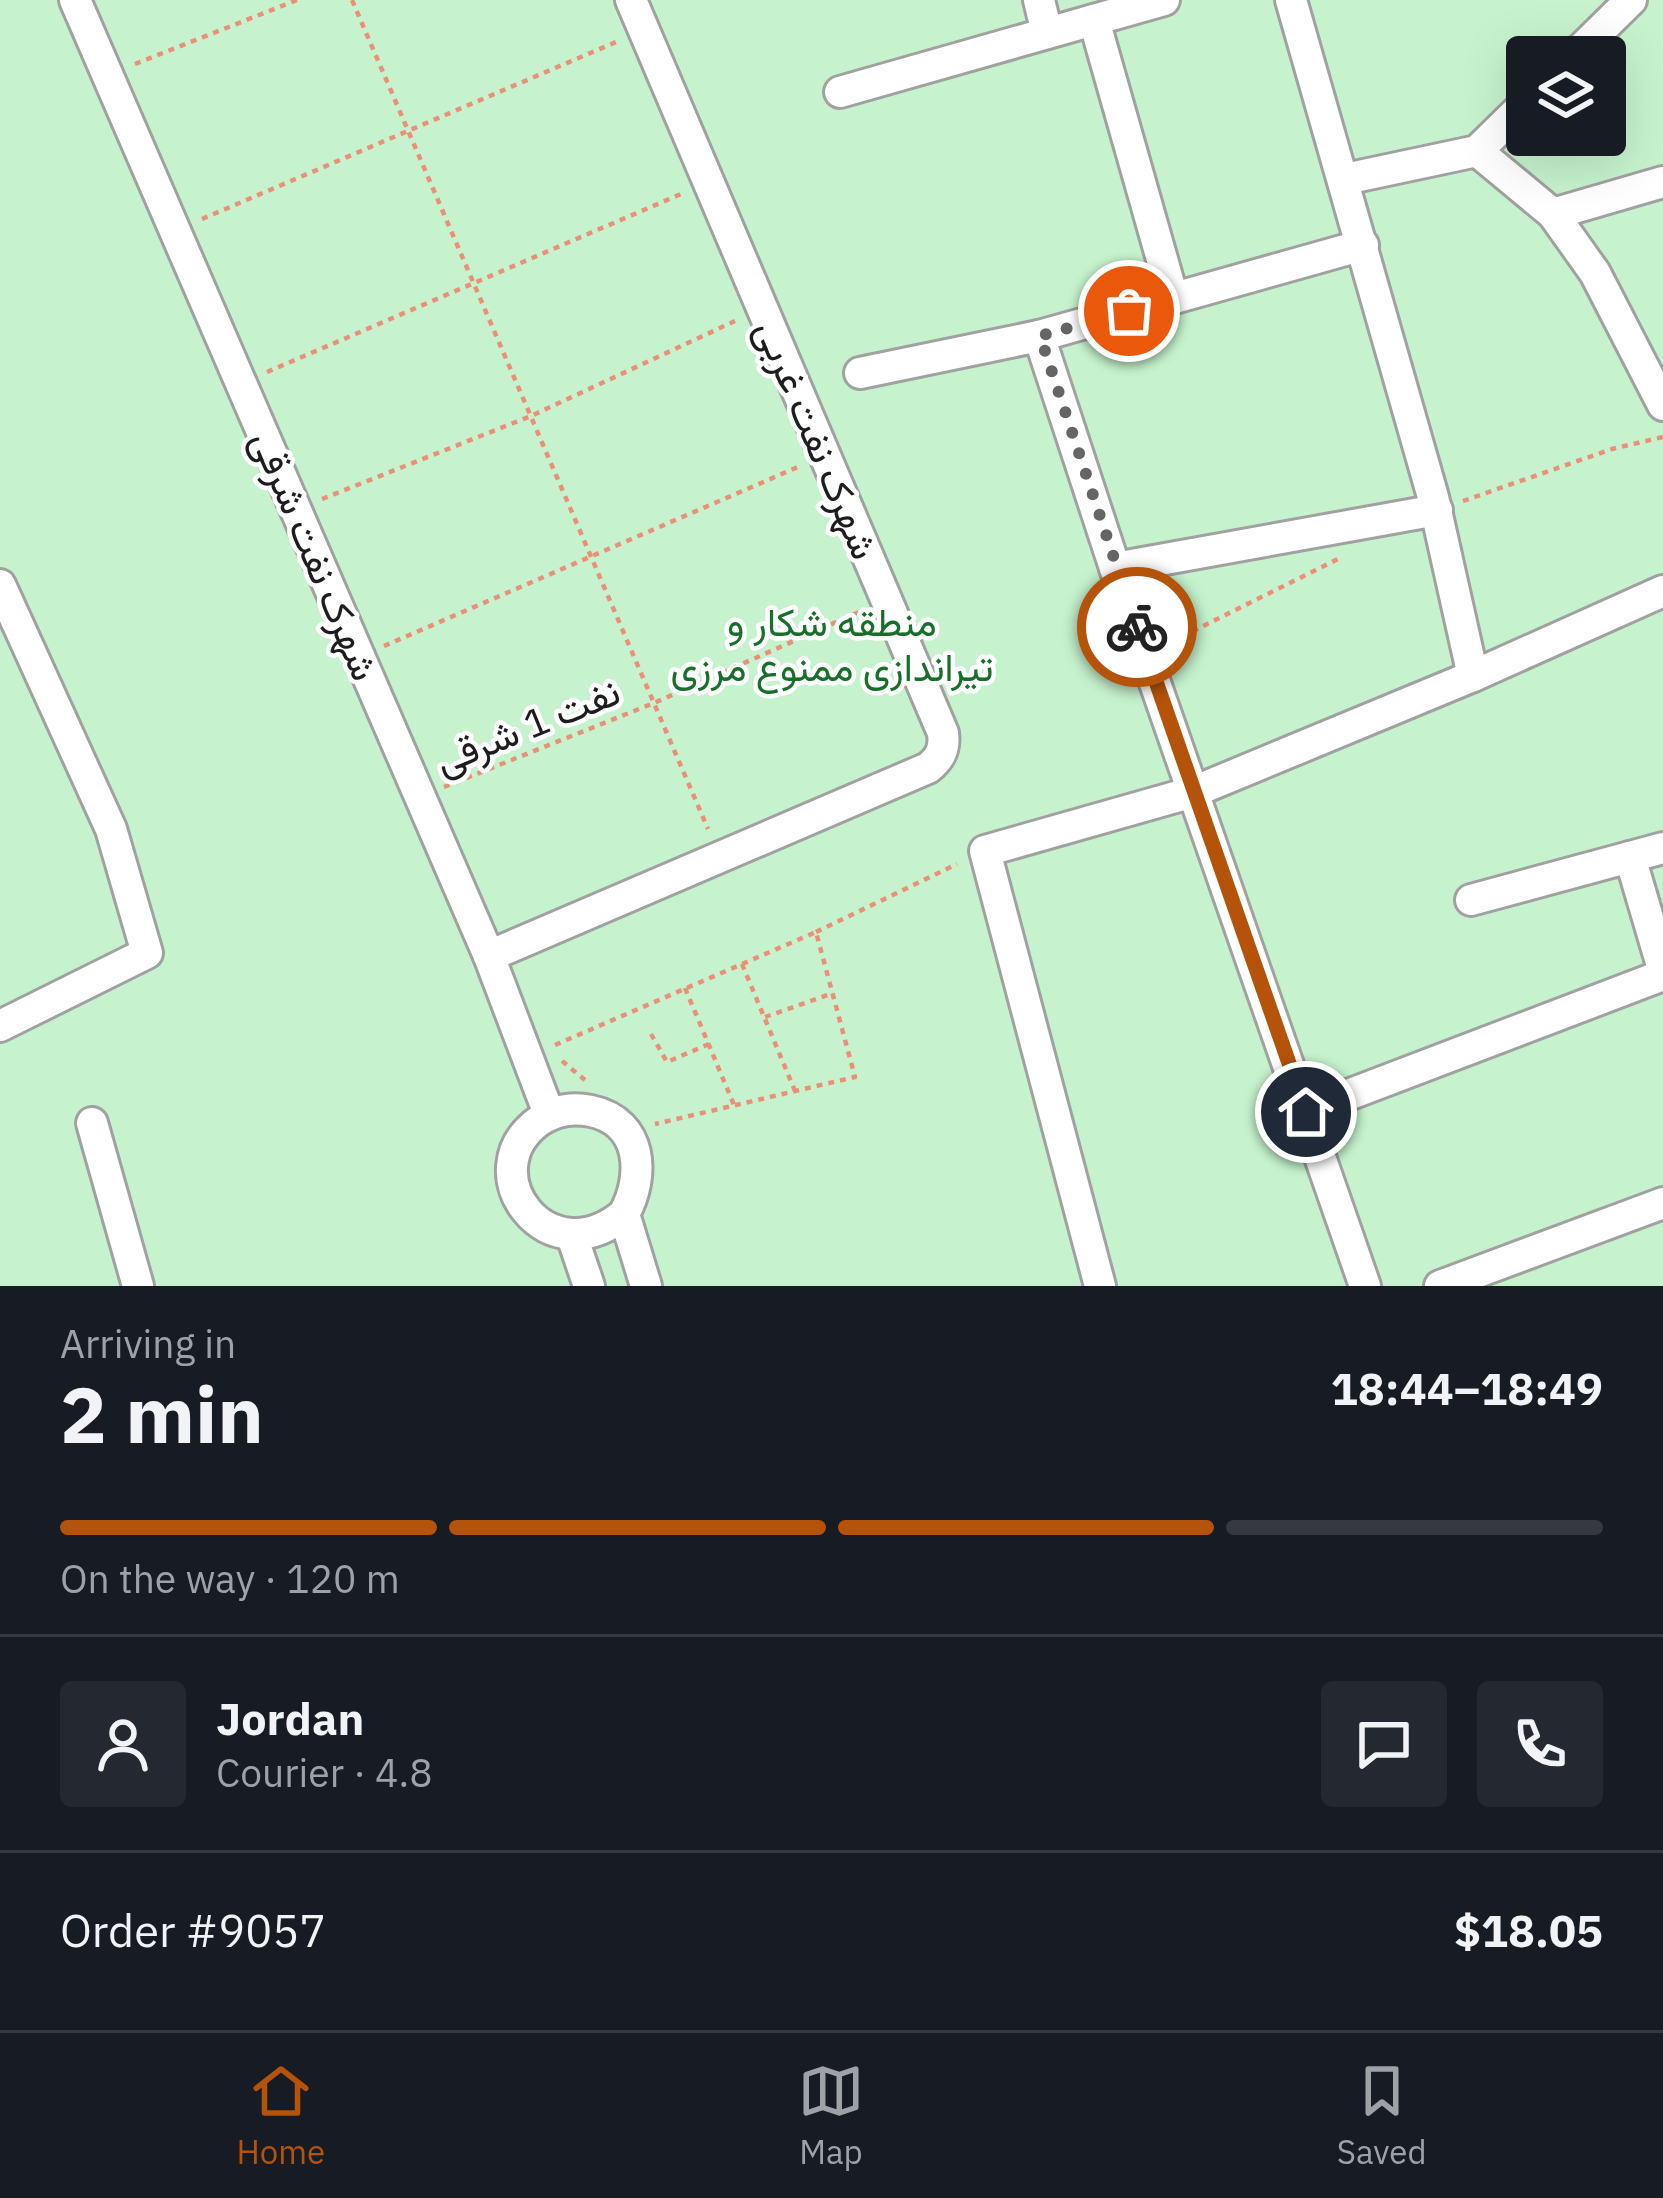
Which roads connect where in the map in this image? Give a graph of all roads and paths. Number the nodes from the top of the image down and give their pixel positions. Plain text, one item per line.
1 (75, 0) edge
2 (297, 0) edge
3 (352, 0) edge
4 (631, 0) edge
5 (1039, 0) edge
6 (1164, 0) edge
7 (1291, 0) edge
8 (1631, 0) edge
9 (1094, 20) junction
10 (644, 30) junction
11 (1047, 33) junction
12 (1594, 36) edge
13 (107, 75) junction
14 (840, 92) dead end
15 (1506, 123) edge
16 (409, 132) junction
17 (1477, 151) junction
18 (1345, 178) junction
19 (708, 182) junction
20 (1663, 182) edge
21 (1553, 214) junction
22 (175, 231) junction
23 (1364, 245) junction
24 (473, 282) junction
25 (1173, 298) junction
26 (762, 309) junction
27 (1040, 336) junction
28 (860, 373) dead end
29 (241, 384) junction
30 (1663, 405) edge
31 (531, 416) junction
32 (825, 455) junction
33 (296, 510) junction
34 (1437, 510) junction
35 (592, 558) junction
36 (1115, 568) junction
37 (0, 585) edge
38 (1663, 591) edge
39 (886, 599) junction
40 (360, 656) junction
41 (1473, 676) junction
42 (654, 704) junction
43 (1192, 792) junction
44 (420, 797) junction
45 (1663, 848) edge
46 (985, 850) junction
47 (720, 856) junction
48 (1630, 857) junction
49 (1471, 900) dead end
50 (816, 932) junction
51 (489, 956) junction
52 (742, 964) junction
53 (1663, 972) edge
54 (686, 988) junction
55 (833, 992) junction
56 (764, 1017) junction
57 (0, 1027) edge
58 (651, 1034) dead end
59 (709, 1045) junction
60 (540, 1051) junction
61 (596, 1085) dead end
62 (795, 1091) junction
63 (735, 1106) junction
64 (645, 1110) dead end
65 (1306, 1112) junction
66 (549, 1114) junction
67 (92, 1123) dead end
68 (1663, 1203) edge
69 (624, 1214) junction
70 (572, 1236) junction
71 (138, 1286) edge
72 (589, 1286) edge
73 (646, 1286) edge
74 (1100, 1286) edge
75 (1365, 1286) edge
76 (1440, 1286) edge

1 - 13 street, شهرک نفت شرقی
2 - 13 path
3 - 16 path
4 - 10 street, شهرک نفت غربی
5 - 11 street
6 - 9 street
7 - 18 street
8 - 12 street
9 - 11 street
9 - 25 street
10 - 16 path
10 - 19 street, شهرک نفت غربی
11 - 14 street
13 - 22 street, شهرک نفت شرقی
15 - 17 street
16 - 22 path
16 - 24 path
17 - 18 street
17 - 21 street
18 - 23 street
19 - 24 path
19 - 26 street, شهرک نفت غربی
20 - 21 street
21 - 30 street
22 - 29 street, شهرک نفت شرقی
23 - 25 street
23 - 34 street
24 - 29 path
24 - 31 path
25 - 27 street
26 - 31 path
26 - 32 street, شهرک نفت غربی
27 - 28 street
27 - 36 street
29 - 33 street, شهرک نفت شرقی
31 - 33 path
31 - 35 path
32 - 35 path
32 - 39 street, شهرک نفت غربی
33 - 40 street, شهرک نفت شرقی
34 - 36 street
34 - 41 street
35 - 40 path
35 - 42 path
36 - 43 street
37 - 57 street
38 - 41 street
39 - 42 path, نفت 1 شرقی
39 - 47 street, شهرک نفت غربی
40 - 44 street, شهرک نفت شرقی
41 - 43 street
42 - 44 path, نفت 1 شرقی
42 - 47 path
43 - 46 street
43 - 65 street
44 - 51 street, شهرک نفت شرقی
45 - 48 street
46 - 50 path
46 - 74 street
47 - 51 street, شهرک نفت غربی
48 - 49 street
48 - 53 street
50 - 52 path
50 - 55 path
51 - 60 street, شهرک نفت شرقی
52 - 54 path
52 - 56 path
53 - 65 street
54 - 59 path
54 - 60 path
55 - 56 path
55 - 62 path
56 - 62 path
58 - 59 path
59 - 63 path
60 - 61 path
60 - 66 street, شهرک نفت شرقی
62 - 63 path
63 - 64 path
65 - 75 street
66 - 69 street
66 - 70 street
67 - 71 street
68 - 76 street
69 - 70 street
69 - 73 street
70 - 72 street

